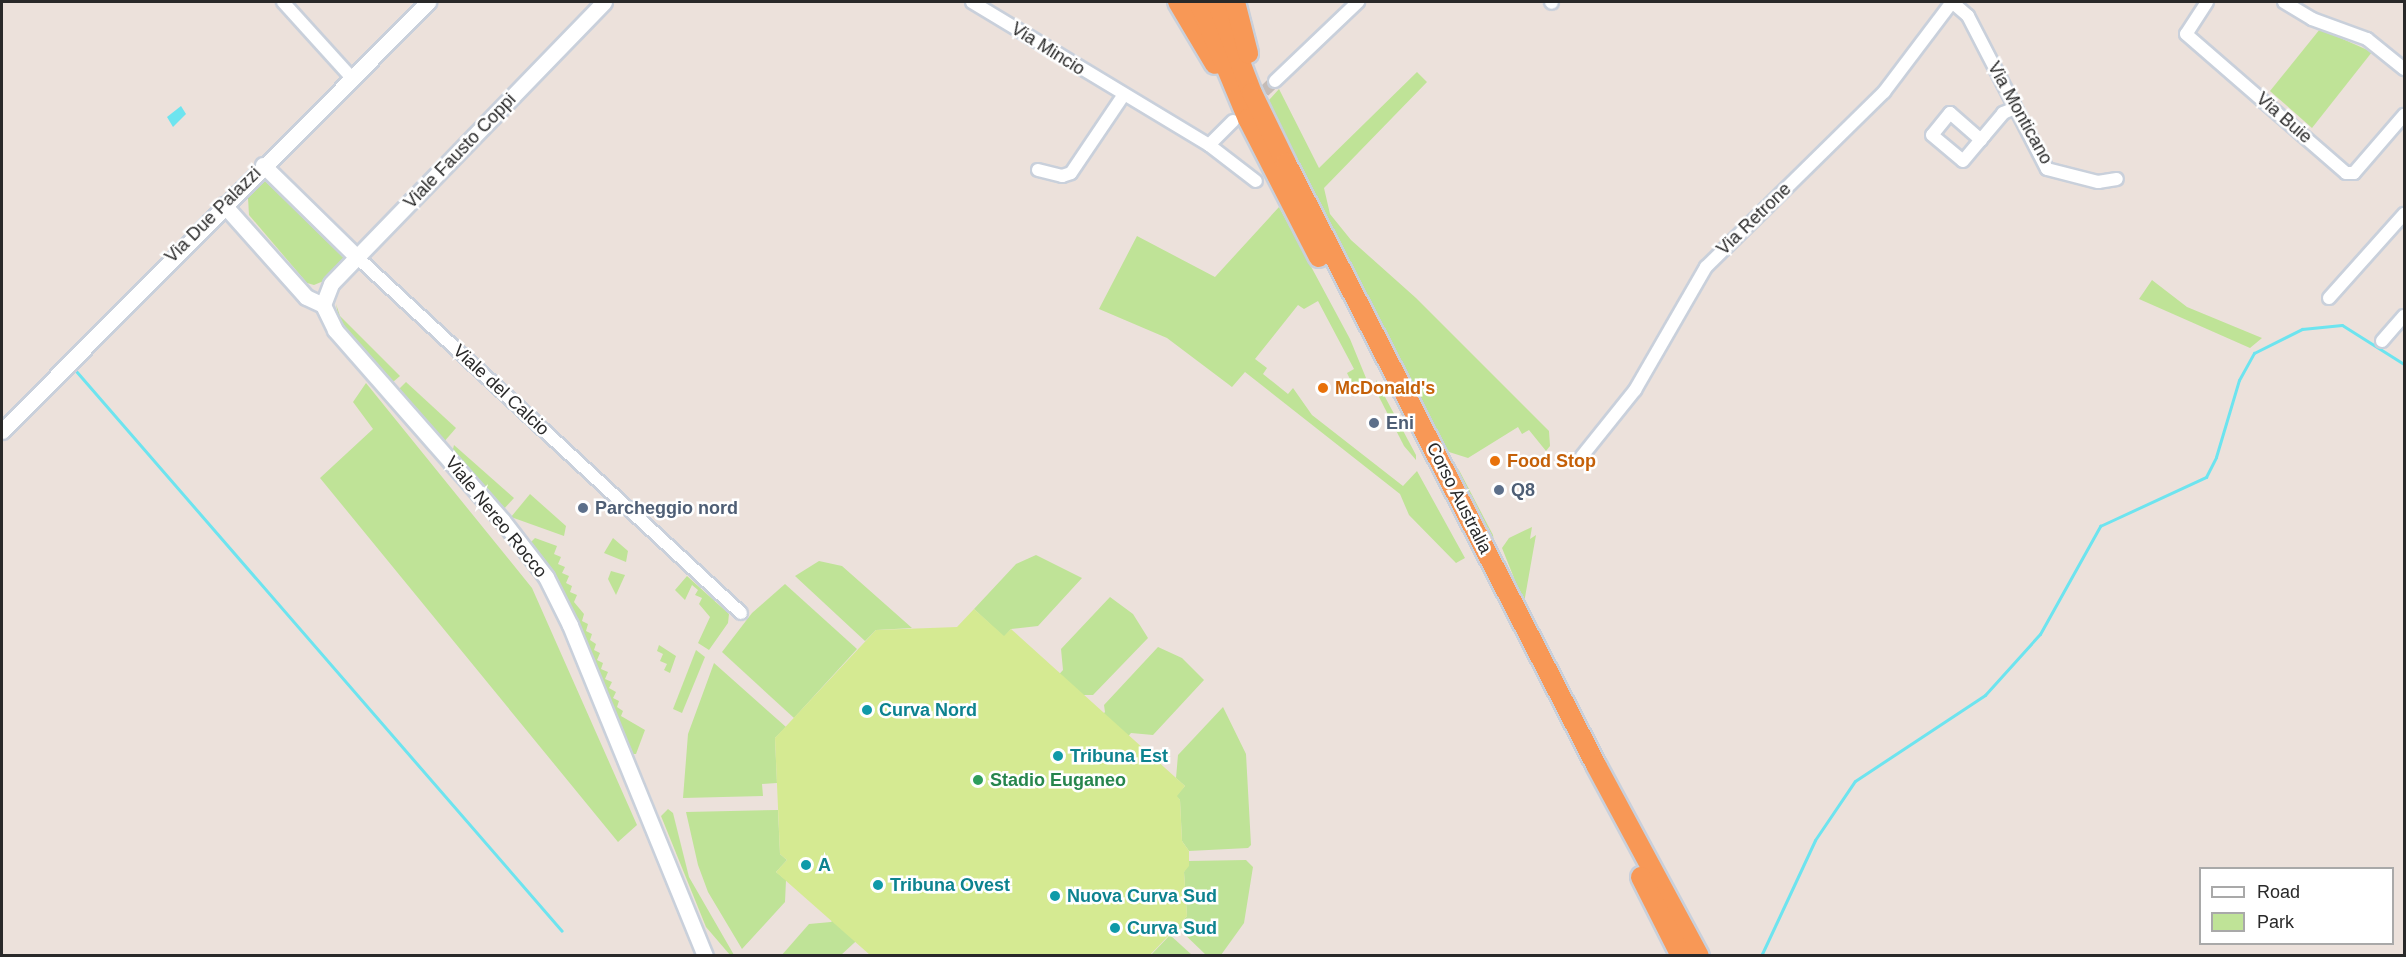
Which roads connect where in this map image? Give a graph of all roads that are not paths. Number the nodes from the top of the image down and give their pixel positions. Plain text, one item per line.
1 (283, 2) edge
2 (428, 2) edge
3 (604, 2) edge
4 (972, 2) edge
5 (1178, 2) edge
6 (1199, 2) edge
7 (1217, 2) edge
8 (1235, 2) edge
9 (1358, 2) edge
10 (1952, 2) edge
11 (2207, 2) edge
12 (2284, 2) edge
13 (2404, 69) edge
14 (352, 78) junction
15 (1275, 81) tunnel mouth
16 (1123, 96) junction
17 (2015, 108) junction
18 (2404, 115) edge
19 (1241, 120) junction
20 (1981, 140) dead end
21 (1209, 145) junction
22 (1286, 163) junction
23 (263, 165) junction
24 (1038, 170) dead end
25 (2117, 179) dead end
26 (1256, 181) dead end
27 (224, 205) junction
28 (2404, 214) edge
29 (358, 258) junction
30 (2329, 298) dead end
31 (323, 305) junction
32 (2404, 316) edge
33 (2382, 341) dead end
34 (2, 431) edge
35 (1582, 456) dead end
36 (741, 613) dead end
37 (1647, 888) junction
38 (705, 956) edge
39 (1670, 956) edge
40 (1681, 956) edge
41 (1699, 956) edge

1 - 14 street
2 - 14 street, Via Due Palazzi
3 - 29 street, Viale Fausto Coppi
4 - 16 street, Via Mincio
5 - 19 highway
6 - 19 highway, Corso Australia
7 - 22 highway, Corso Australia
8 - 22 highway
9 - 15 street
10 - 17 street, Via Monticano
10 - 35 street, Via Retrone
11 - 18 street, Via Buie
12 - 13 street
14 - 23 street, Via Due Palazzi
16 - 21 street, Via Mincio
16 - 24 street
17 - 20 street
17 - 25 street, Via Monticano
19 - 21 street
19 - 37 highway, Corso Australia
21 - 26 street, Via Mincio
22 - 41 highway, Corso Australia
23 - 27 street, Via Due Palazzi
23 - 29 street, Viale del Calcio
27 - 31 street, Viale Nereo Rocco
27 - 34 street, Via Due Palazzi
28 - 30 street
29 - 31 street, Viale Fausto Coppi
29 - 36 street, Viale del Calcio
31 - 38 street, Viale Nereo Rocco
32 - 33 street
37 - 39 highway
37 - 40 highway, Corso Australia

